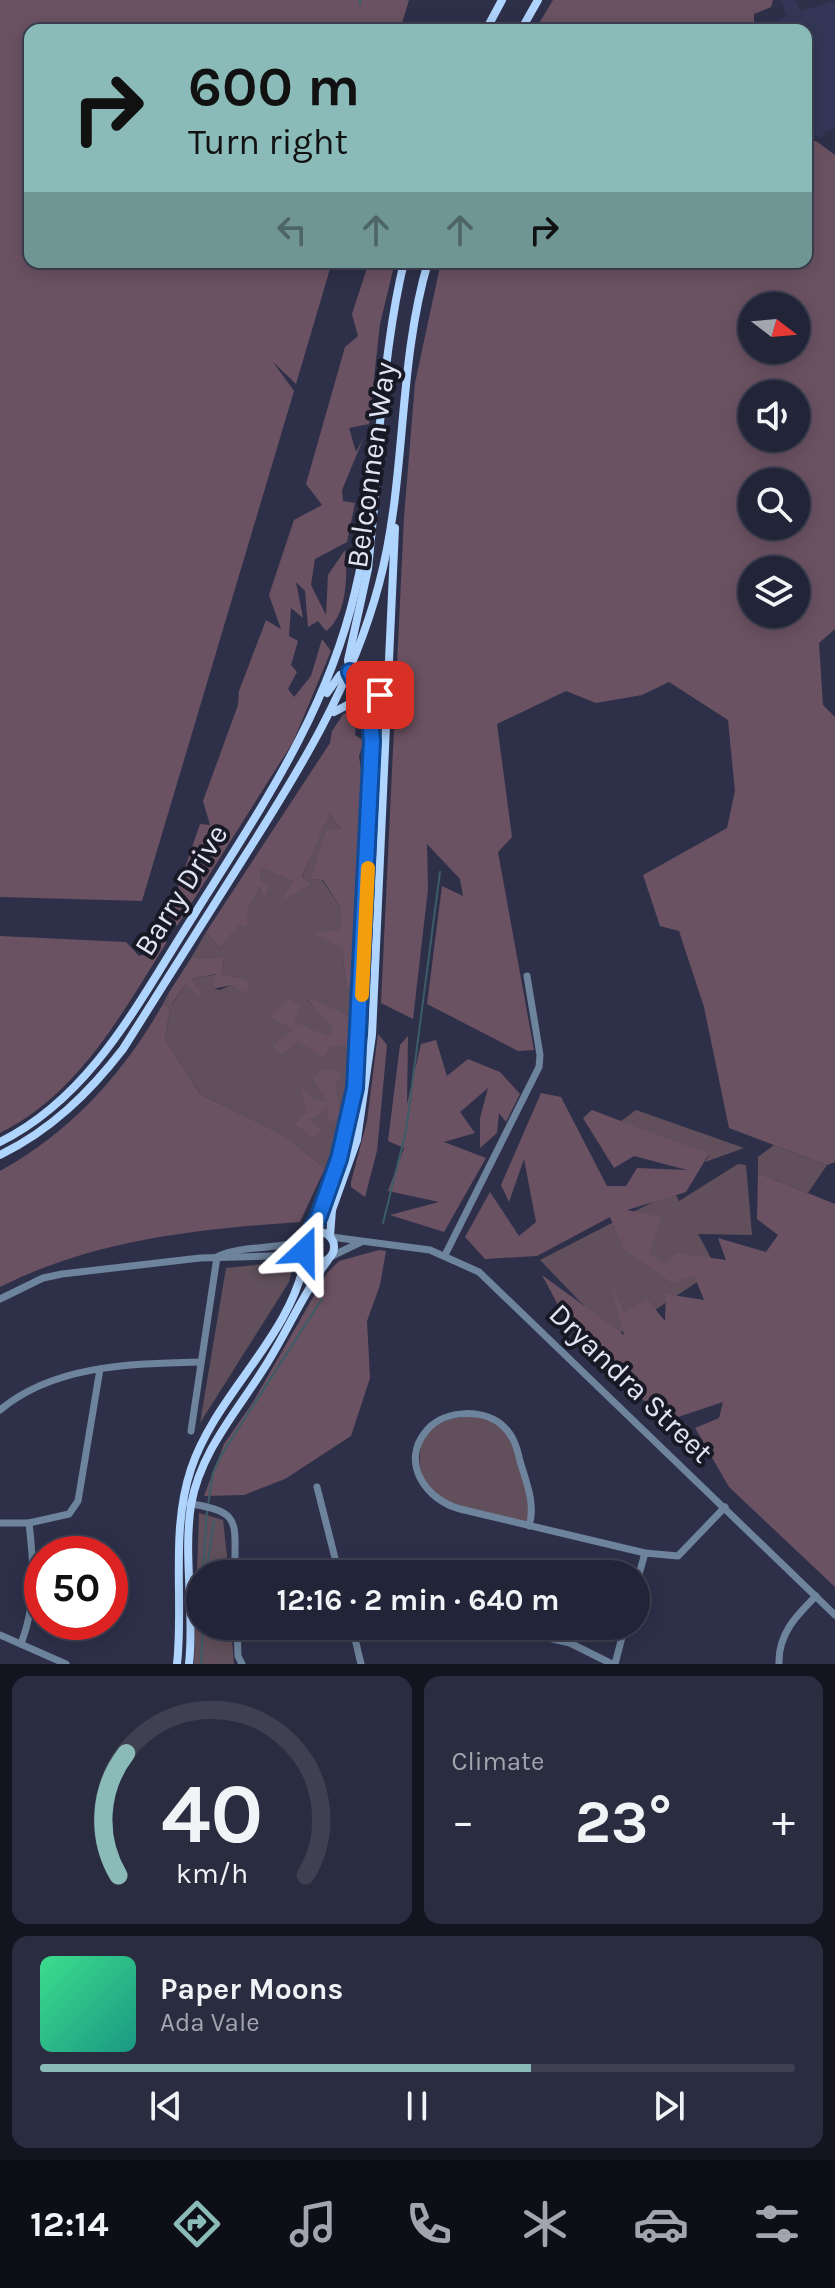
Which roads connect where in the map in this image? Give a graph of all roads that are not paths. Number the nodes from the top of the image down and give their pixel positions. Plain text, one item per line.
1 (502, 0) edge
2 (538, 0) edge
3 (489, 24) edge
4 (524, 24) edge
5 (403, 268) edge
6 (427, 268) edge
7 (380, 422) junction
8 (395, 495) junction
9 (348, 622) joint
10 (350, 672) junction
11 (330, 715) junction
12 (371, 719) junction
13 (311, 721) junction
14 (385, 732) junction
15 (527, 976) dead end
16 (0, 1142) edge
17 (0, 1155) edge
18 (330, 1236) junction
19 (308, 1237) junction
20 (363, 1241) junction
21 (306, 1255) junction
22 (445, 1255) junction
23 (217, 1257) junction
24 (330, 1258) junction
25 (0, 1299) edge
26 (201, 1362) junction
27 (100, 1369) junction
28 (0, 1410) edge
29 (191, 1431) dead end
30 (317, 1487) dead end
31 (191, 1504) junction
32 (725, 1507) junction
33 (0, 1523) edge
34 (29, 1523) junction
35 (529, 1526) junction
36 (645, 1553) junction
37 (234, 1560) edge
38 (335, 1560) edge
39 (643, 1560) edge
40 (816, 1596) junction
41 (835, 1615) edge
42 (0, 1635) edge
43 (237, 1640) edge
44 (355, 1640) edge
45 (557, 1640) edge
46 (621, 1640) edge
47 (21, 1644) junction
48 (66, 1664) edge
49 (177, 1664) edge
50 (189, 1664) edge
51 (242, 1664) edge
52 (361, 1664) edge
53 (613, 1664) edge
54 (779, 1664) edge

1 - 3 main road
2 - 4 main road
5 - 7 main road, Belconnen Way
6 - 8 main road, Belconnen Way
7 - 9 main road, Belconnen Way
7 - 10 main road
8 - 10 main road, Belconnen Way
8 - 14 main road
9 - 13 main road, Barry Drive
10 - 11 main road, Barry Drive
10 - 12 main road
10 - 13 main road
10 - 14 main road
11 - 12 main road
11 - 17 main road, Barry Drive
12 - 19 main road
13 - 16 main road, Barry Drive
14 - 18 main road
15 - 22 street
18 - 19 main road
18 - 20 street, Dryandra Street
18 - 24 main road
19 - 21 main road
19 - 23 street
20 - 22 street, Dryandra Street
20 - 24 street
21 - 23 street
21 - 24 main road
21 - 31 main road
22 - 32 street, Dryandra Street
23 - 25 street
23 - 26 street
24 - 31 main road
26 - 27 street
26 - 29 street
27 - 28 street
27 - 34 street
30 - 38 street
31 - 37 street
31 - 49 main road
31 - 50 main road
32 - 36 street
32 - 40 street, Dryandra Street
33 - 34 street
34 - 47 street
35 - 35 street
35 - 36 street
36 - 39 street
40 - 41 street, Dryandra Street
40 - 54 street
42 - 47 street
43 - 51 street
44 - 52 street
45 - 53 street
46 - 53 street
47 - 48 street

